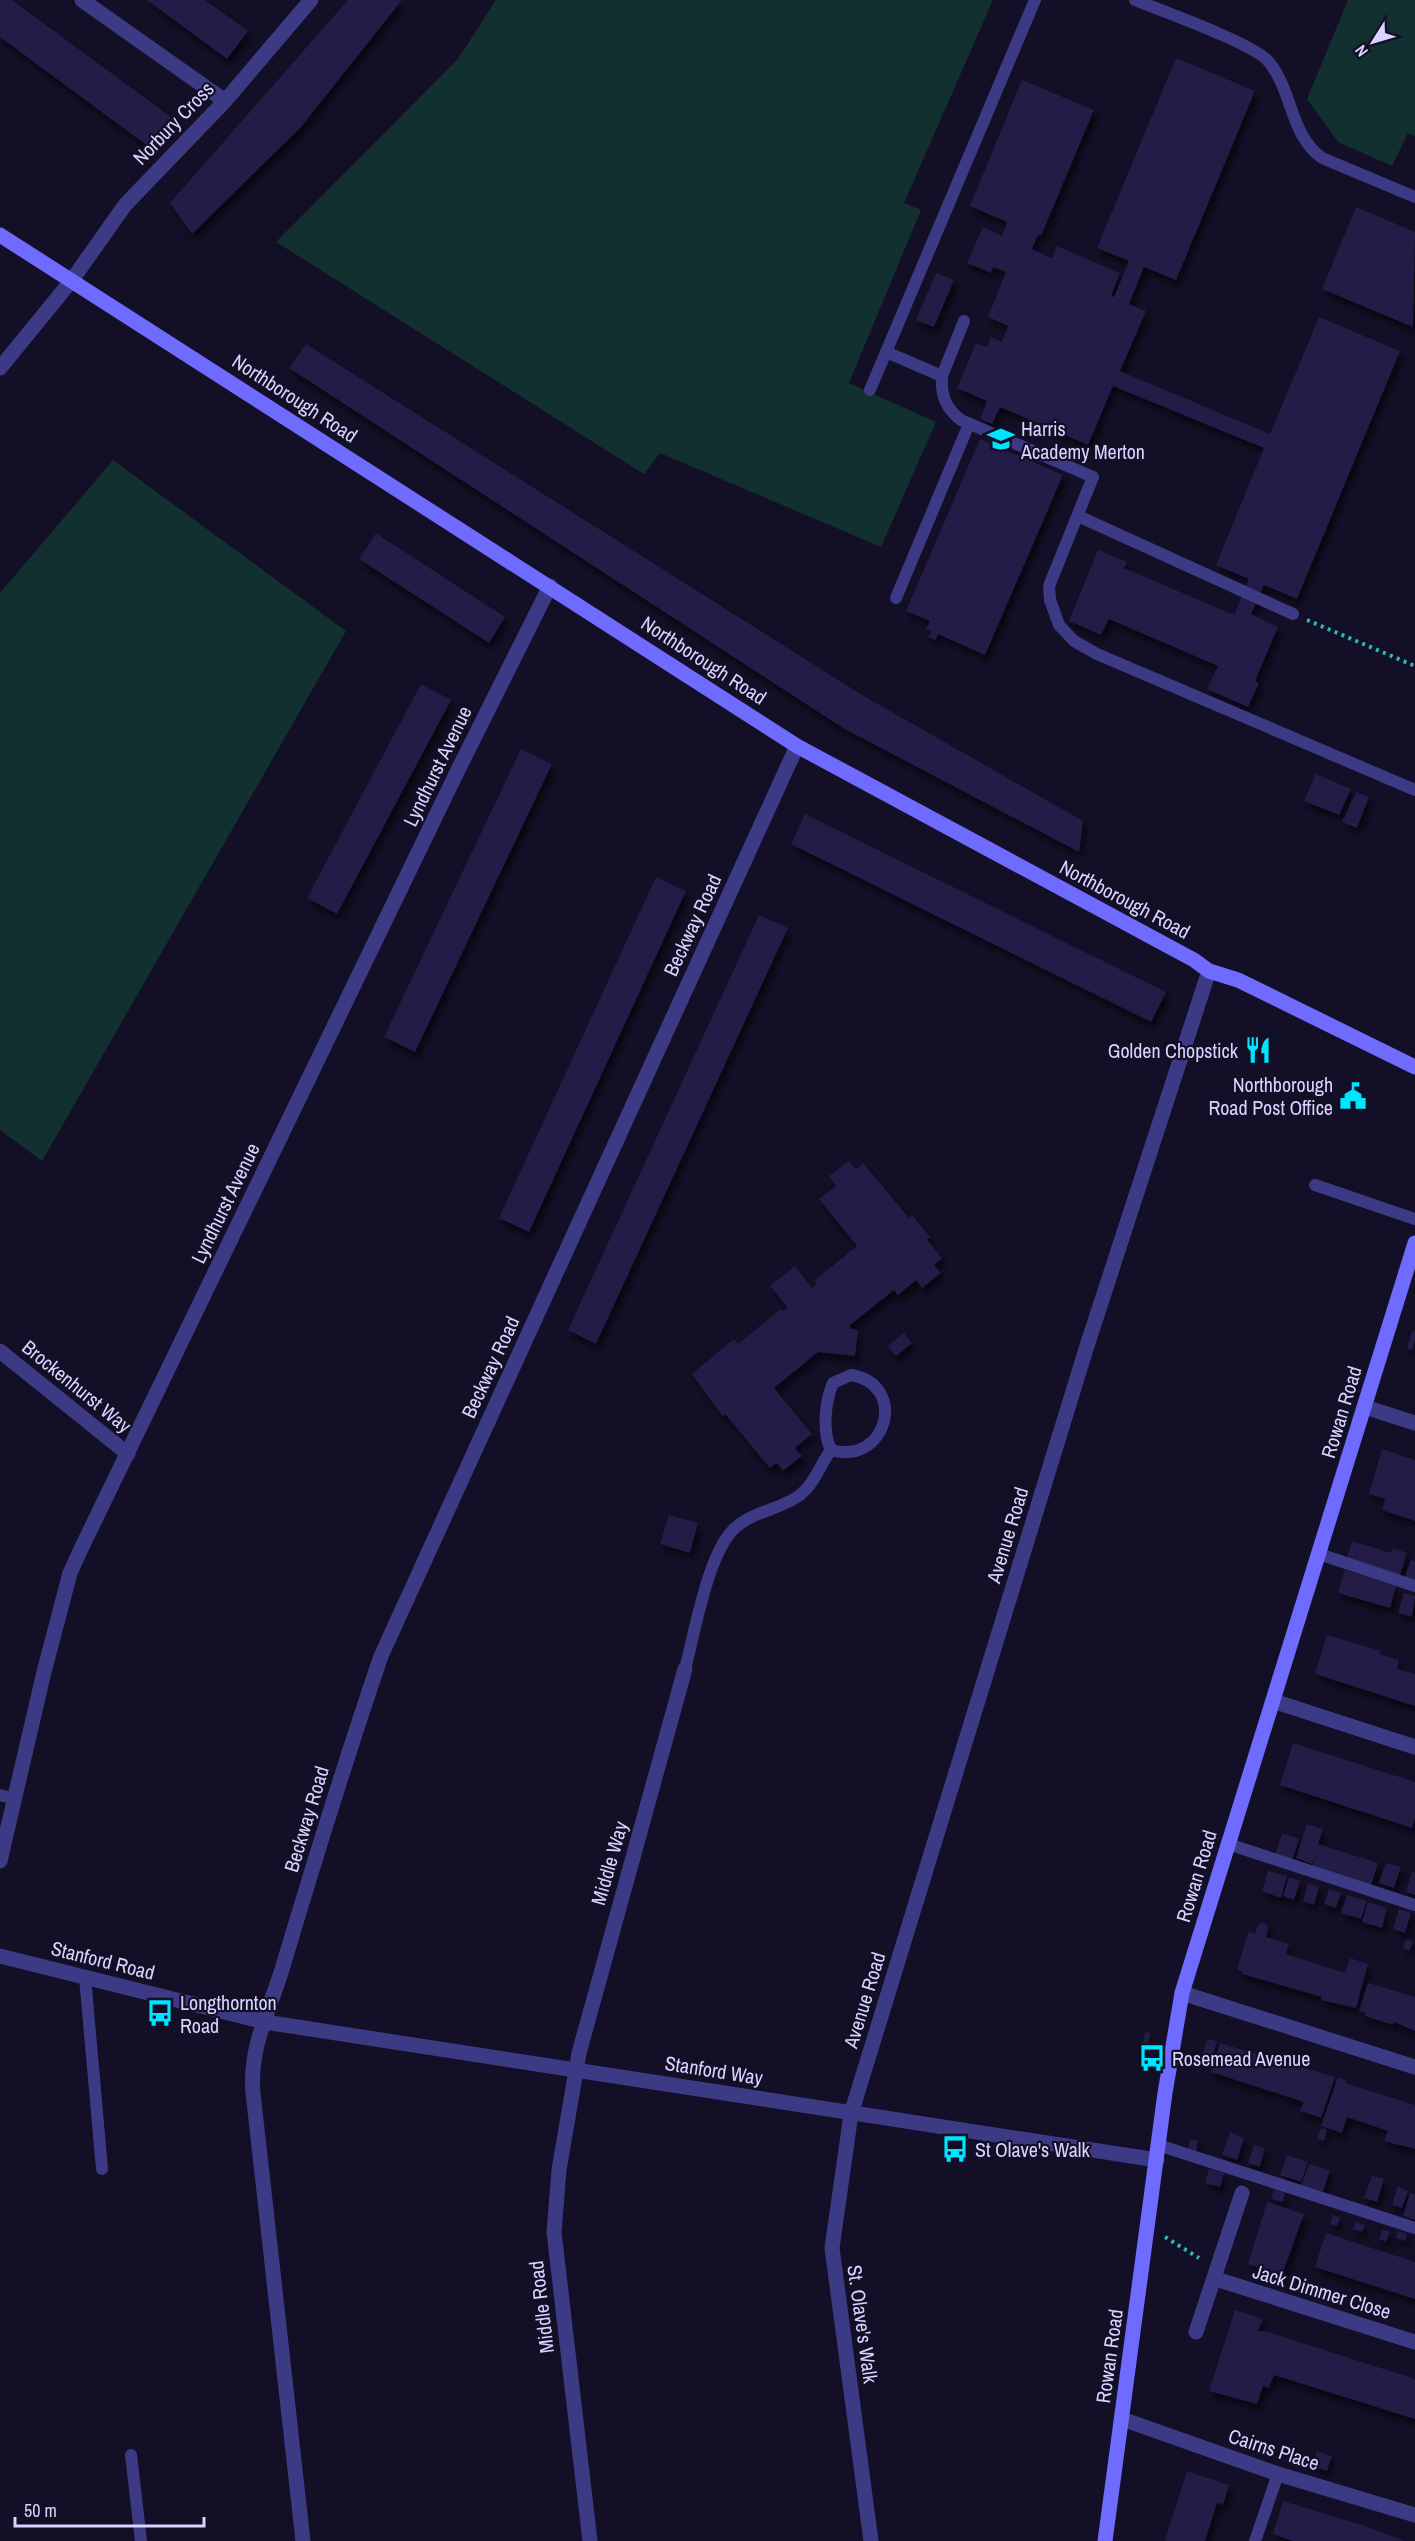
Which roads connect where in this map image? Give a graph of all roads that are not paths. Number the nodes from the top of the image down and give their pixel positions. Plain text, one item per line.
1 (82, 0) edge
2 (311, 0) edge
3 (1035, 0) edge
4 (1136, 0) edge
5 (225, 101) junction
6 (1415, 197) edge
7 (0, 235) edge
8 (72, 280) junction
9 (964, 321) dead end
10 (886, 352) junction
11 (0, 368) edge
12 (942, 376) junction
13 (870, 390) dead end
14 (969, 424) junction
15 (1078, 516) junction
16 (550, 586) junction
17 (896, 598) dead end
18 (1293, 614) road end
19 (797, 746) junction
20 (1415, 790) edge
21 (1209, 971) junction
22 (1415, 1067) edge
23 (1315, 1185) dead end
24 (1415, 1219) edge
25 (1415, 1243) edge
26 (1412, 1260) edge
27 (0, 1351) edge
28 (1365, 1407) junction
29 (1415, 1423) edge
30 (831, 1450) junction
31 (128, 1454) junction
32 (1318, 1554) junction
33 (1415, 1586) edge
34 (685, 1669) joint
35 (1273, 1701) junction
36 (1415, 1747) edge
37 (0, 1795) edge
38 (16, 1799) junction
39 (1228, 1844) junction
40 (0, 1861) edge
41 (1415, 1905) edge
42 (0, 1956) edge
43 (85, 1977) junction
44 (1182, 1993) junction
45 (265, 2022) junction
46 (1415, 2067) edge
47 (577, 2070) junction
48 (851, 2114) junction
49 (1157, 2152) junction
50 (102, 2169) dead end
51 (1242, 2193) dead end
52 (1415, 2228) edge
53 (1216, 2279) junction
54 (1196, 2332) dead end
55 (1415, 2342) edge
56 (1122, 2419) junction
57 (130, 2455) dead end
58 (1278, 2474) junction
59 (1415, 2515) edge
60 (141, 2541) edge
61 (303, 2541) edge
62 (590, 2541) edge
63 (870, 2541) edge
64 (1105, 2541) edge
65 (1255, 2541) edge

1 - 5 street
2 - 5 street, Norbury Cross
3 - 10 lane
4 - 6 lane
5 - 8 street, Norbury Cross
7 - 8 street, Northborough Road
8 - 11 street, Norbury Cross
8 - 16 street, Northborough Road
9 - 12 lane
10 - 12 lane
10 - 13 lane
12 - 14 lane
14 - 15 lane
14 - 17 lane
15 - 18 lane
15 - 20 lane
16 - 19 street, Northborough Road
16 - 31 street, Lyndhurst Avenue
19 - 21 street, Northborough Road
19 - 45 street, Beckway Road
21 - 22 street, Northborough Road
21 - 48 street, Avenue Road
23 - 24 lane
25 - 26 street, Rowan Road
26 - 28 street, Rowan Road
27 - 31 street, Brockenhurst Way
28 - 29 street
28 - 32 street, Rowan Road
30 - 30 lane
30 - 34 lane
31 - 38 street, Lyndhurst Avenue
32 - 33 lane
32 - 35 street, Rowan Road
34 - 47 street, Middle Way
35 - 36 street
35 - 39 street, Rowan Road
37 - 38 lane
38 - 40 street, Lyndhurst Avenue
39 - 41 lane
39 - 44 street, Rowan Road
42 - 43 street, Stanford Road
43 - 45 street, Stanford Road
43 - 50 lane
44 - 46 street
44 - 49 street, Rowan Road
45 - 47 street, Stanford Way
45 - 61 street
47 - 48 street, Stanford Way
47 - 62 street, Middle Road
48 - 49 street, Stanford Way
48 - 63 street, St. Olave's Walk
49 - 52 lane
49 - 56 street, Rowan Road
51 - 53 street
53 - 54 street
53 - 55 street, Jack Dimmer Close
56 - 58 street, Cairns Place
56 - 64 street, Rowan Road
57 - 60 lane
58 - 59 street, Cairns Place
58 - 65 lane

